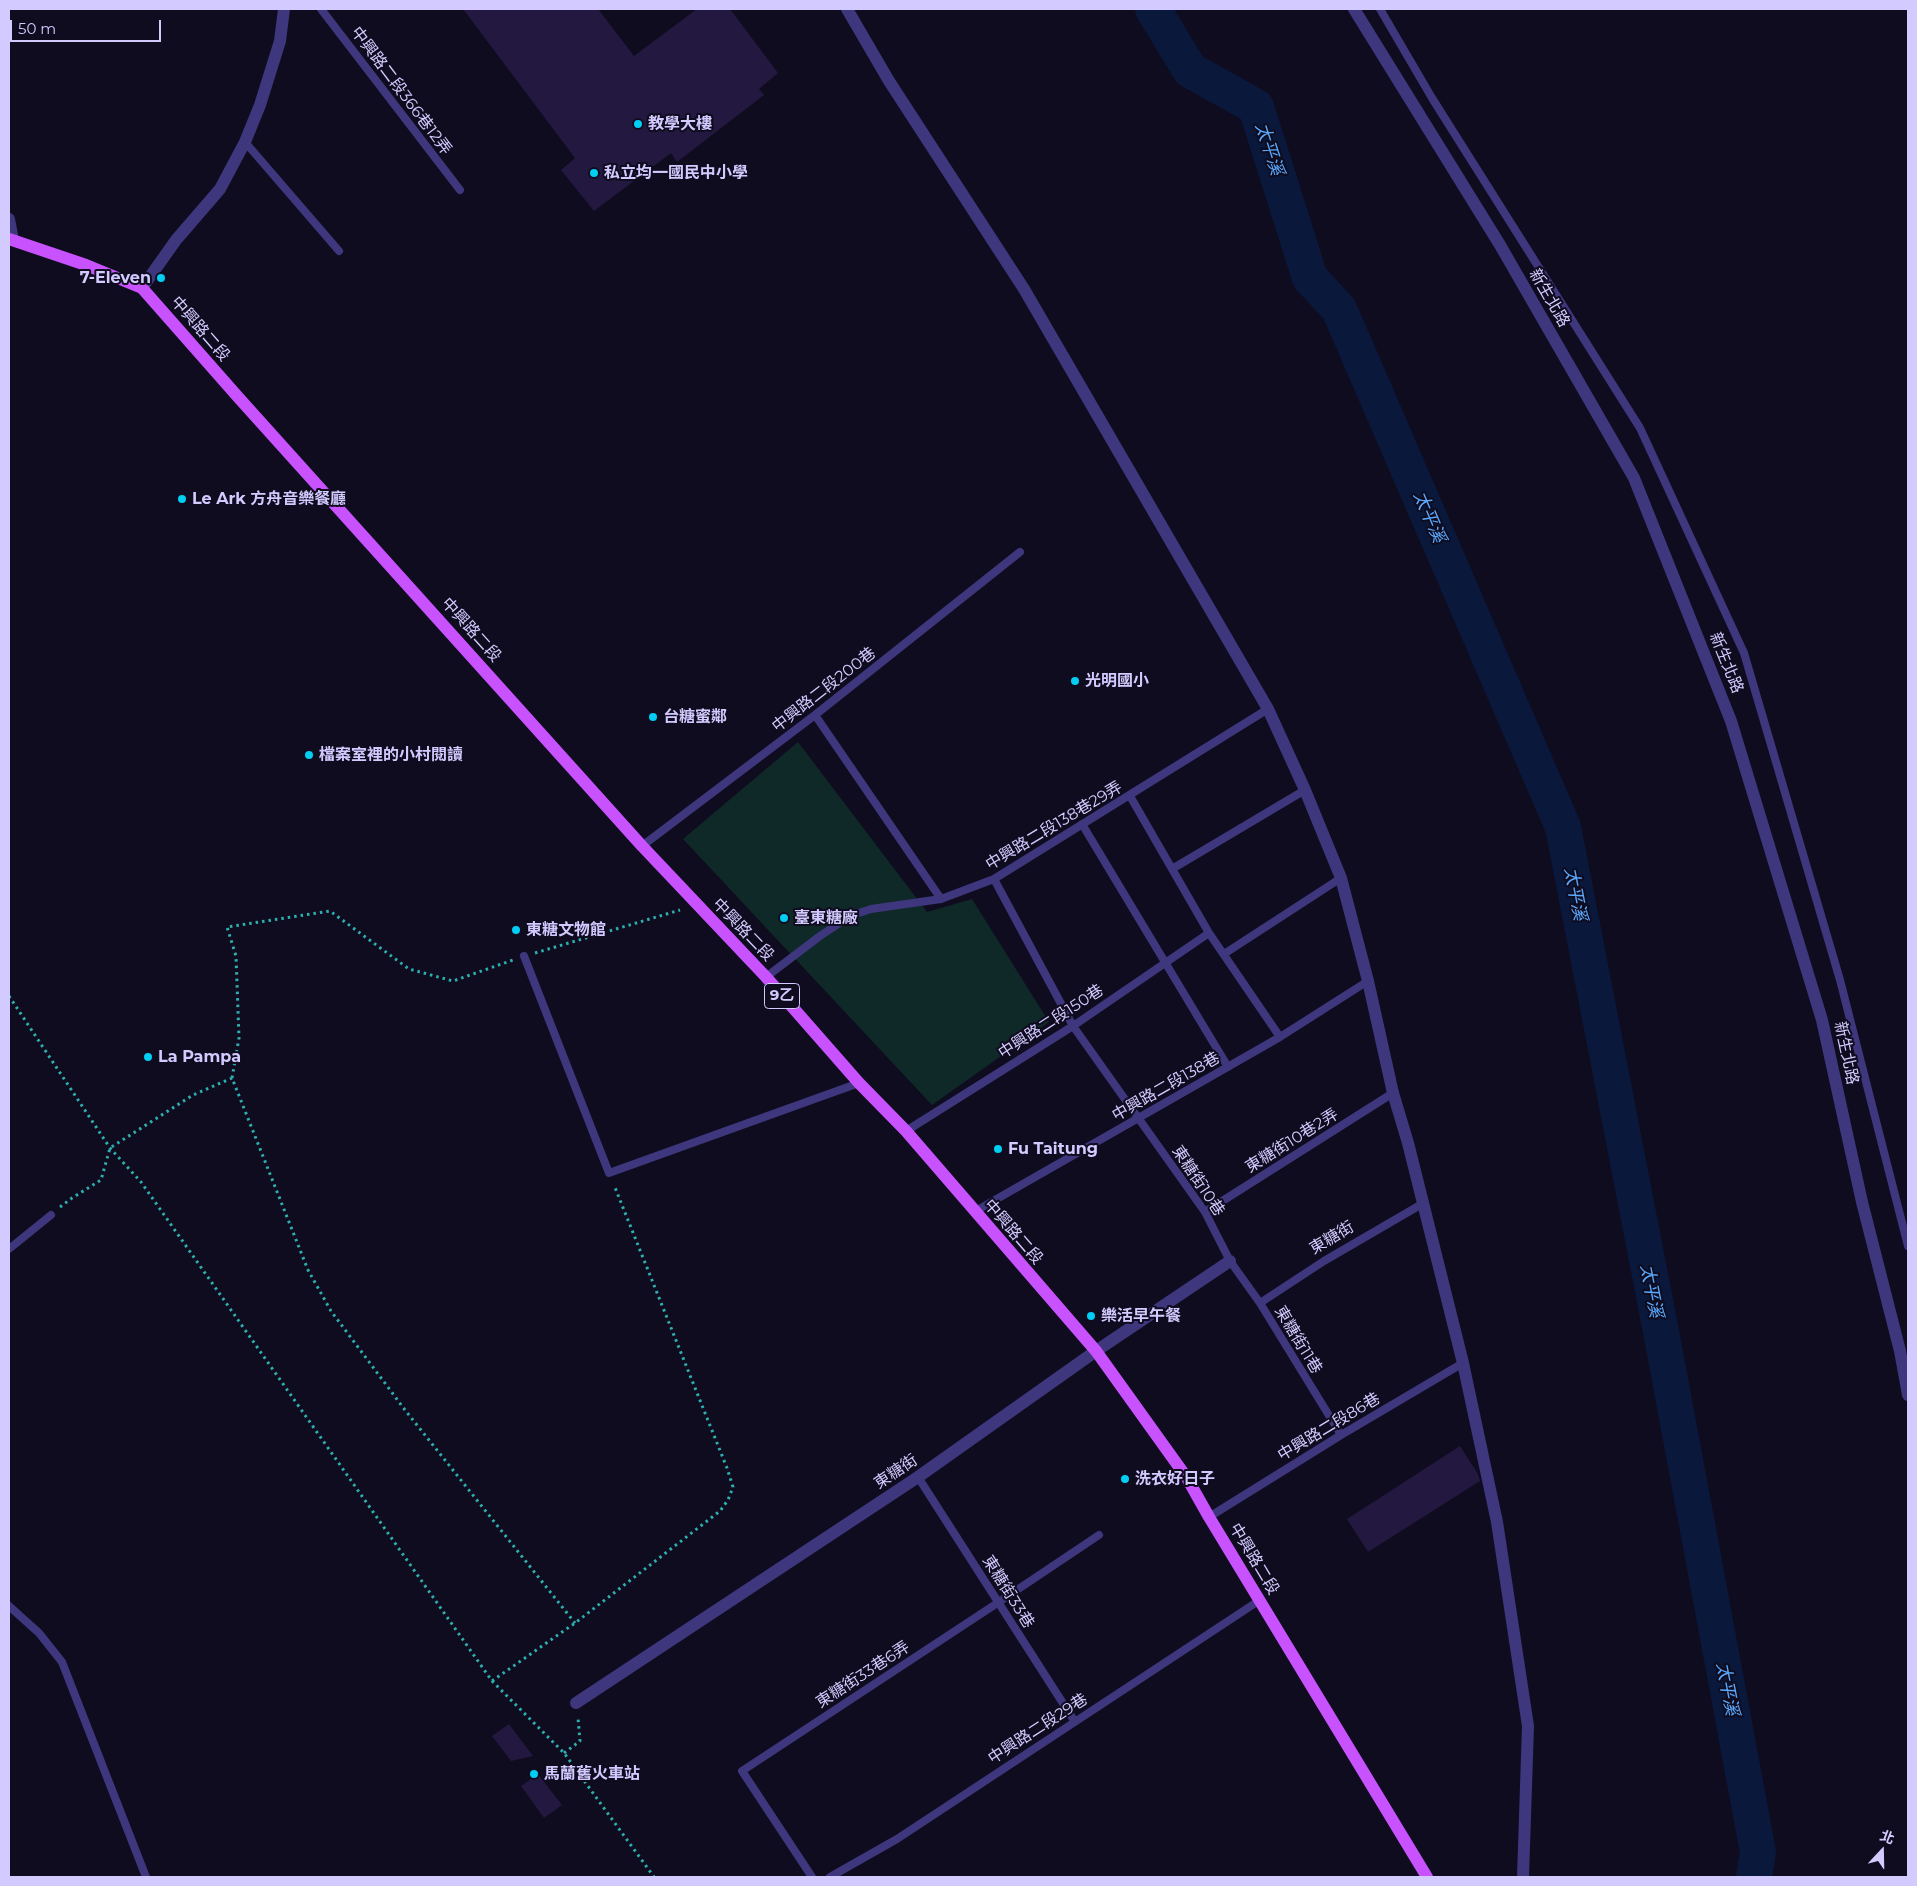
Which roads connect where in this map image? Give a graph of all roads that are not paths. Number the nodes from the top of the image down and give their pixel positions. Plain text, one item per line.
1 (284, 9) edge
2 (321, 9) edge
3 (847, 9) edge
4 (1354, 9) edge
5 (1380, 9) edge
6 (245, 142) junction
7 (460, 190) dead end
8 (9, 219) edge
9 (11, 240) edge
10 (339, 251) dead end
11 (142, 288) junction
12 (1020, 552) dead end
13 (1268, 709) junction
14 (815, 715) junction
15 (1305, 790) junction
16 (1130, 796) junction
17 (1082, 824) junction
18 (642, 846) junction
19 (1172, 869) junction
20 (1341, 878) junction
21 (994, 880) junction
22 (941, 899) junction
23 (1209, 933) junction
24 (1224, 954) junction
25 (524, 956) road end
26 (1165, 965) junction
27 (766, 977) junction
28 (1368, 981) junction
29 (1073, 1026) junction
30 (1280, 1037) junction
31 (1228, 1067) junction
32 (859, 1083) junction
33 (1393, 1093) junction
34 (1139, 1118) junction
35 (906, 1131) junction
36 (1422, 1204) junction
37 (974, 1212) junction
38 (1205, 1212) junction
39 (51, 1215) road end
40 (1908, 1246) edge
41 (9, 1249) edge
42 (1230, 1261) junction
43 (1260, 1303) junction
44 (1096, 1351) junction
45 (1463, 1363) junction
46 (1908, 1395) edge
47 (1341, 1435) junction
48 (918, 1477) junction
49 (1209, 1518) junction
50 (1099, 1535) dead end
51 (1260, 1600) junction
52 (999, 1602) junction
53 (9, 1606) edge
54 (576, 1703) road end
55 (1075, 1722) junction
56 (146, 1877) edge
57 (812, 1877) edge
58 (830, 1877) edge
59 (1427, 1877) edge
60 (1523, 1877) edge

1 - 6 street
2 - 7 lane, 中興路二段366巷12弄
3 - 13 street
4 - 46 street, 新生北路
5 - 40 lane
6 - 10 lane
6 - 11 street
8 - 9 street
9 - 11 main road, 中興路二段 / 9乙
11 - 18 main road, 中興路二段 / 9乙
12 - 14 lane, 中興路二段200巷
13 - 15 street
13 - 16 lane, 中興路二段138巷29弄
14 - 18 lane, 中興路二段200巷
14 - 22 lane
15 - 19 lane
15 - 20 street
16 - 17 lane, 中興路二段138巷29弄
16 - 19 lane
17 - 21 lane, 中興路二段138巷29弄
17 - 26 lane
18 - 27 main road, 中興路二段 / 9乙
19 - 23 lane
20 - 24 lane
20 - 28 street
21 - 22 lane, 中興路二段138巷29弄
21 - 29 lane, 東糖街10巷
22 - 27 lane, 中興路二段138巷29弄
23 - 24 lane
23 - 26 lane, 中興路二段150巷
24 - 30 lane
25 - 32 lane
26 - 29 lane, 中興路二段150巷
26 - 31 lane
27 - 32 main road, 中興路二段 / 9乙
28 - 30 lane, 中興路二段138巷
28 - 33 street
29 - 34 lane, 東糖街10巷
29 - 35 lane, 中興路二段150巷
30 - 31 lane, 中興路二段138巷
31 - 34 lane, 中興路二段138巷
32 - 35 main road, 中興路二段 / 9乙
33 - 36 street
33 - 38 lane, 東糖街10巷2弄
34 - 37 lane, 中興路二段138巷
34 - 38 lane, 東糖街10巷
35 - 37 main road, 中興路二段 / 9乙
36 - 43 lane, 東糖街
36 - 45 street
37 - 44 main road, 中興路二段 / 9乙
38 - 42 lane, 東糖街10巷
39 - 41 lane
42 - 43 lane, 東糖街11巷
42 - 44 street, 東糖街
43 - 47 lane, 東糖街11巷
44 - 48 street, 東糖街
44 - 49 main road, 中興路二段 / 9乙
45 - 47 lane, 中興路二段86巷
45 - 60 street
47 - 49 lane, 中興路二段86巷
48 - 52 lane, 東糖街33巷
48 - 54 street, 東糖街
49 - 51 main road, 中興路二段 / 9乙
50 - 52 lane, 東糖街33巷6弄
51 - 55 lane, 中興路二段29巷
51 - 59 main road, 中興路二段 / 9乙
52 - 55 lane, 東糖街33巷
52 - 57 lane, 東糖街33巷6弄
53 - 56 lane
55 - 58 lane, 中興路二段29巷

